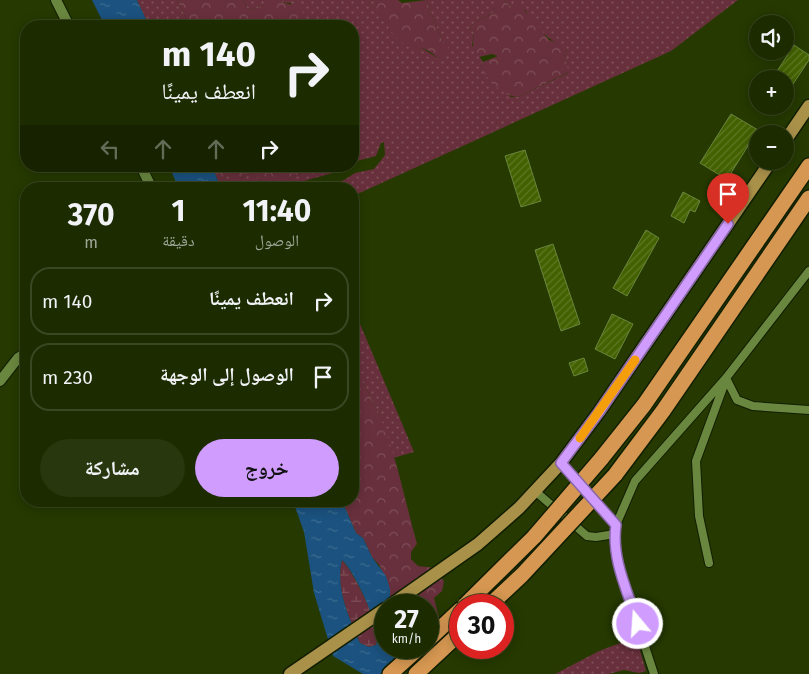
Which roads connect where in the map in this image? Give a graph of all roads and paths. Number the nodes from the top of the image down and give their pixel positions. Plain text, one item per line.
1 (56, 0) edge
2 (67, 20) edge
3 (809, 106) edge
4 (794, 128) edge
5 (809, 166) edge
6 (765, 170) edge
7 (809, 198) edge
8 (809, 271) edge
9 (20, 357) edge
10 (726, 378) junction
11 (0, 381) edge
12 (809, 410) edge
13 (561, 463) junction
14 (535, 491) junction
15 (616, 525) junction
16 (615, 534) junction
17 (708, 563) dead end
18 (408, 594) edge
19 (476, 594) edge
20 (502, 594) edge
21 (374, 617) edge
22 (449, 620) edge
23 (439, 630) edge
24 (449, 643) edge
25 (407, 659) edge
26 (292, 673) edge
27 (390, 674) edge
28 (416, 674) edge
29 (654, 674) edge

1 - 2 street
3 - 4 main road
5 - 19 highway, bridge
6 - 13 main road
7 - 20 highway, bridge
8 - 10 street
9 - 11 street
10 - 12 street
10 - 15 street
10 - 17 street
13 - 14 main road
13 - 15 street
14 - 16 street
14 - 18 main road
15 - 16 street
16 - 29 street
21 - 26 main road
22 - 23 highway
24 - 28 highway
25 - 27 highway

